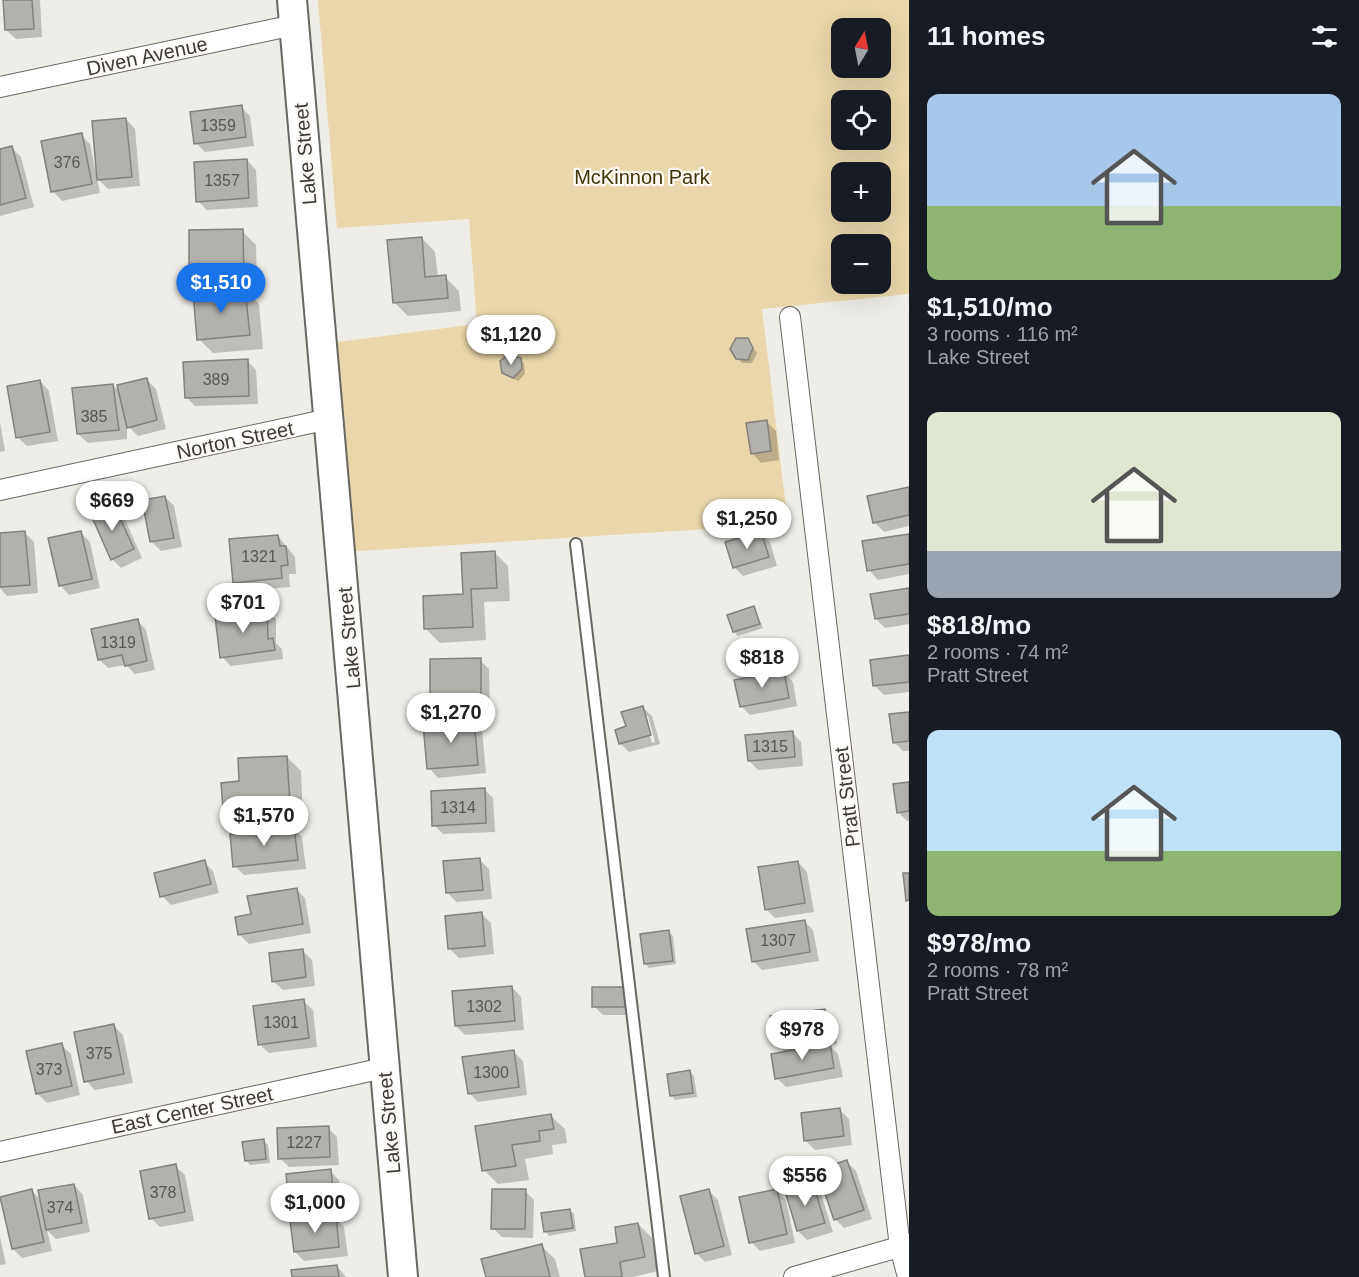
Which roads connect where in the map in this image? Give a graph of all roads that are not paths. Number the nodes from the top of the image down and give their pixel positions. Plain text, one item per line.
1 (293, 12) edge
2 (0, 87) edge
3 (790, 317) dead end
4 (329, 419) junction
5 (0, 490) edge
6 (576, 544) dead end
7 (384, 1068) junction
8 (0, 1152) edge
9 (905, 1246) edge
10 (403, 1277) edge
11 (664, 1277) edge
12 (794, 1277) edge
13 (908, 1277) edge

1 - 2 street, Diven Avenue
1 - 4 main road, Lake Street
3 - 9 street, Pratt Street
4 - 5 street, Norton Street
4 - 7 main road, Lake Street
6 - 11 lane
7 - 8 street, East Center Street
7 - 10 main road, Lake Street
9 - 12 street
9 - 13 street, Pratt Street

